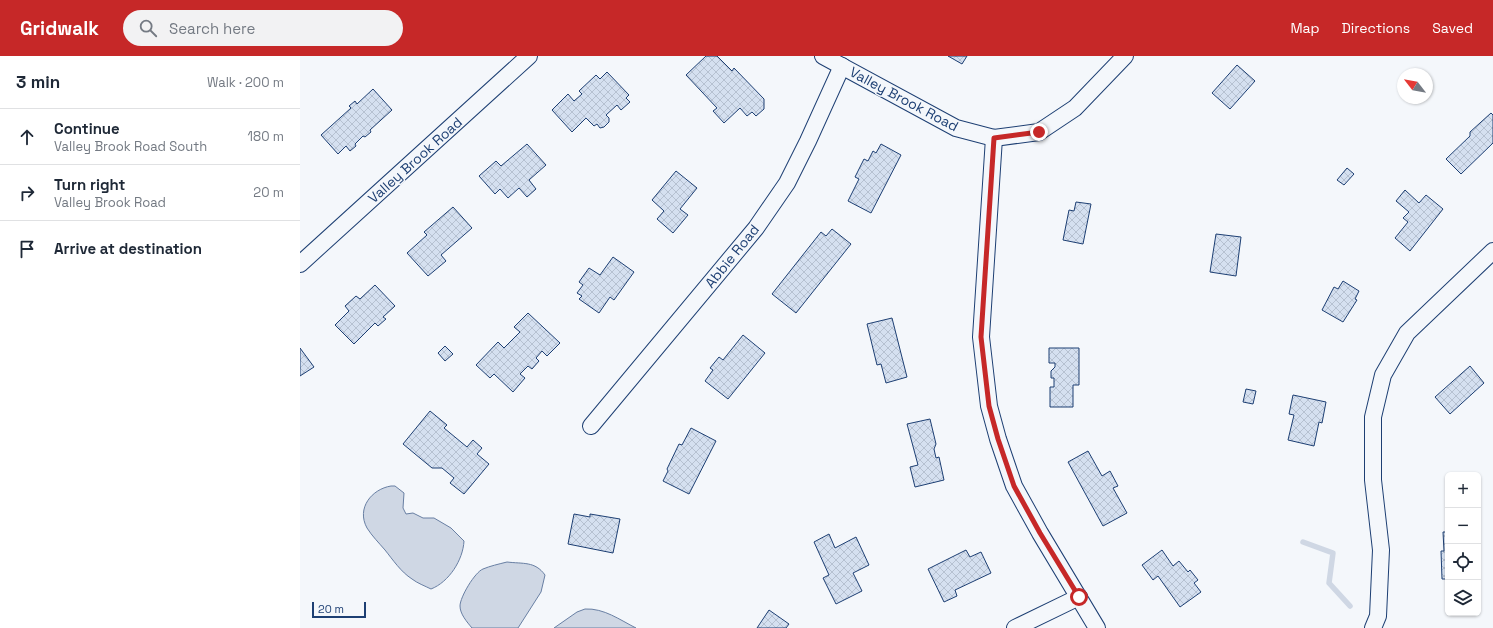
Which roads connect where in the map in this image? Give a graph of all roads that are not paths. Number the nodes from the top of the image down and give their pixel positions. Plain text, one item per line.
1 (529, 56) edge
2 (823, 56) edge
3 (1126, 56) edge
4 (842, 66) junction
5 (994, 138) junction
6 (1493, 251) edge
7 (300, 264) edge
8 (591, 426) dead end
9 (1079, 597) junction
10 (1015, 628) edge
11 (1097, 628) edge
12 (1373, 628) edge

1 - 7 street, Valley Brook Road
2 - 4 street, Valley Brook Road
3 - 5 street, Valley Brook Road
4 - 5 street, Valley Brook Road
4 - 8 street, Abbie Road
5 - 9 street
6 - 12 street
9 - 10 street
9 - 11 street

